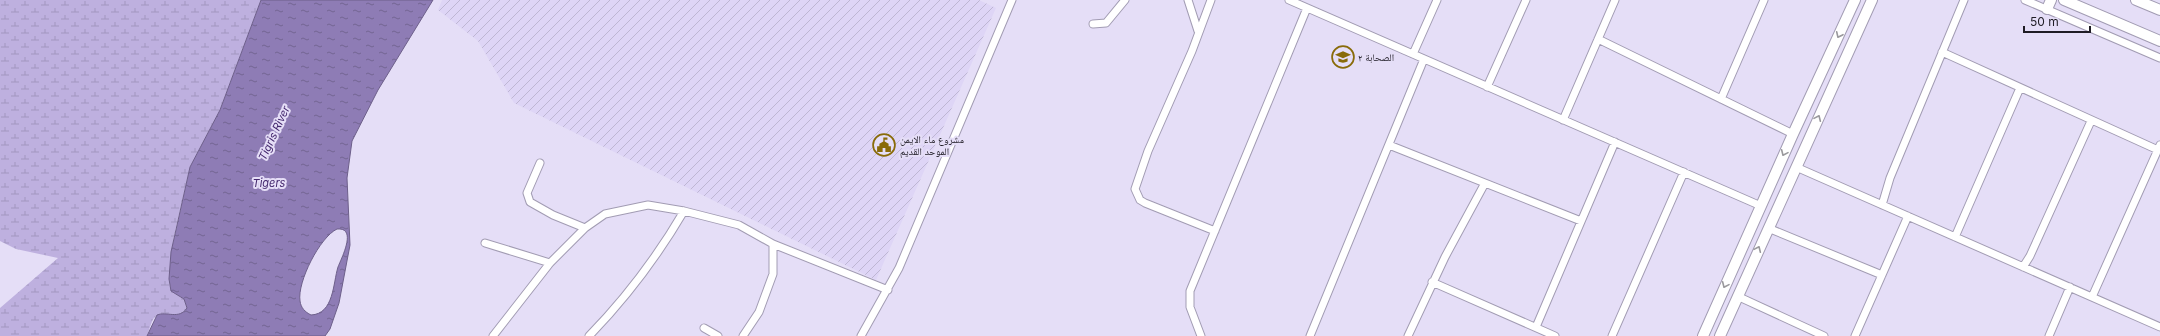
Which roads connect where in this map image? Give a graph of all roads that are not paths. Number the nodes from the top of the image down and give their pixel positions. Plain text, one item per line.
1 (1012, 0) edge
2 (1125, 0) edge
3 (1188, 0) edge
4 (1211, 0) edge
5 (1289, 0) edge
6 (1437, 0) edge
7 (1526, 0) edge
8 (1615, 0) edge
9 (1764, 0) edge
10 (1856, 0) edge
11 (1872, 0) edge
12 (1964, 0) edge
13 (2025, 0) edge
14 (2064, 0) edge
15 (2136, 0) edge
16 (2049, 5) edge
17 (1308, 8) junction
18 (2160, 10) edge
19 (1094, 24) dead end
20 (1198, 31) junction
21 (1598, 39) junction
22 (2160, 41) edge
23 (1942, 52) junction
24 (1413, 54) junction
25 (2160, 58) edge
26 (1424, 59) junction
27 (1487, 87) junction
28 (2020, 88) junction
29 (1721, 99) junction
30 (1563, 120) junction
31 (2091, 120) junction
32 (1793, 134) junction
33 (1615, 142) junction
34 (1389, 144) junction
35 (2159, 148) edge
36 (540, 163) dead end
37 (1796, 167) junction
38 (1684, 172) junction
39 (1485, 183) junction
40 (1882, 205) junction
41 (1761, 206) junction
42 (684, 211) junction
43 (1908, 216) junction
44 (1581, 221) junction
45 (585, 228) junction
46 (1768, 228) junction
47 (1215, 231) junction
48 (1955, 236) junction
49 (485, 243) dead end
50 (773, 244) junction
51 (550, 263) junction
52 (1734, 265) junction
53 (2023, 267) junction
54 (1748, 271) junction
55 (1882, 275) junction
56 (1432, 282) junction
57 (2070, 287) junction
58 (888, 290) junction
59 (1737, 296) junction
60 (2092, 297) junction
61 (1536, 327) junction
62 (2160, 327) edge
63 (704, 328) dead end
64 (492, 336) edge
65 (589, 336) edge
66 (718, 336) edge
67 (743, 336) edge
68 (861, 336) edge
69 (1201, 336) edge
70 (1310, 336) edge
71 (1408, 336) edge
72 (1555, 336) edge
73 (1612, 336) edge
74 (1703, 336) edge
75 (1720, 336) edge
76 (1824, 336) edge
77 (1855, 336) edge
78 (2049, 336) edge

1 - 58 street
2 - 19 street
3 - 20 street
4 - 20 street
5 - 17 street
6 - 24 street
7 - 27 street
8 - 21 street
9 - 29 street
10 -> 32 street
37 -> 11 street
12 - 23 street
13 - 16 street
14 - 22 street
15 - 18 street
16 - 25 street
17 - 24 street
17 - 47 street
20 - 47 street
21 - 29 street
21 - 30 street
23 - 28 street
23 - 40 street
24 - 26 street
26 - 27 street
26 - 34 street
27 - 30 street
28 - 31 street
28 - 48 street
29 - 32 street
30 - 33 street
31 - 35 street
31 - 53 street
32 -> 41 street
33 - 38 street
33 - 44 street
34 - 39 street
34 - 70 street
35 - 60 street
36 - 45 street
37 - 40 street
37 - 46 street
38 - 41 street
38 - 73 street
39 - 44 street
39 - 56 street
40 - 43 street
41 - 52 street
42 - 45 street
42 - 50 street
42 - 65 street
43 - 48 street
43 - 55 street
44 - 61 street
45 - 51 street
54 -> 46 street
46 - 55 street
47 - 69 street
48 - 53 street
49 - 51 street
50 - 58 street
50 - 67 street
51 - 64 street
52 - 54 street
52 -> 74 street
53 - 57 street
54 - 59 street
55 - 77 street
56 - 61 street
56 - 71 street
57 - 60 street
57 - 78 street
58 - 68 street
59 - 75 street
59 - 76 street
60 - 62 street
61 - 72 street
63 - 66 street

